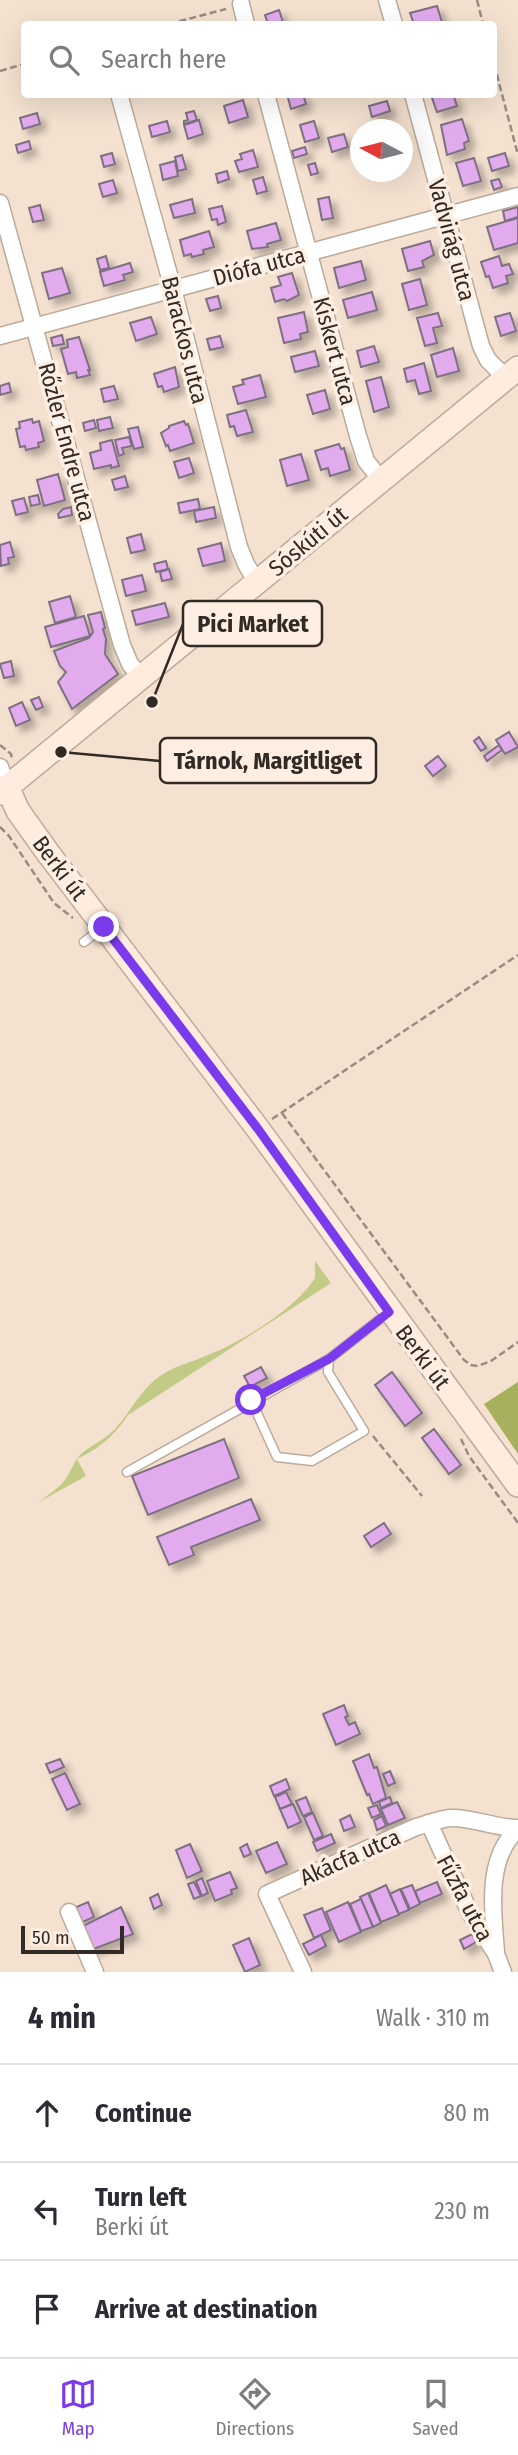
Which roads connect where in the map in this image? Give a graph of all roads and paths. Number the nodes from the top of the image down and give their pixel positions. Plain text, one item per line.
1 (387, 0) edge
2 (477, 0) edge
3 (241, 5) joint
4 (180, 21) edge
5 (245, 21) edge
6 (393, 21) edge
7 (482, 21) edge
8 (21, 65) edge
9 (0, 71) edge
10 (497, 75) edge
11 (120, 98) edge
12 (267, 98) edge
13 (414, 98) edge
14 (518, 155) edge
15 (518, 196) edge
16 (0, 203) edge
17 (445, 214) junction
18 (308, 252) junction
19 (173, 289) junction
20 (36, 327) junction
21 (0, 336) edge
22 (512, 373) edge
23 (381, 480) junction
24 (257, 583) junction
25 (141, 677) junction
26 (2, 782) edge
27 (0, 827) edge
28 (93, 935) junction
29 (518, 955) edge
30 (282, 1113) junction
31 (258, 1129) junction
32 (389, 1312) junction
33 (518, 1342) edge
34 (329, 1359) junction
35 (251, 1400) junction
36 (364, 1431) junction
37 (459, 1435) dead end
38 (127, 1472) dead end
39 (518, 1485) edge
40 (422, 1496) dead end
41 (518, 1523) edge
42 (429, 1823) junction
43 (518, 1829) edge
44 (69, 1912) dead end
45 (496, 1954) junction
46 (95, 1972) edge
47 (303, 1972) edge
48 (503, 1972) edge

1 - 6 street
2 - 7 path
3 - 4 path
3 - 5 street
8 - 9 path
10 - 14 path
11 - 19 street, Barackos utca
12 - 18 street, Kiskert utca
13 - 17 street, Vadvirág utca
15 - 17 street, Diófa utca
16 - 20 street, Rőzler Endre utca
17 - 18 street, Diófa utca
17 - 22 street, Vadvirág utca
18 - 19 street, Diófa utca
18 - 23 street, Kiskert utca
19 - 20 street, Diófa utca
19 - 24 street, Barackos utca
20 - 21 street, Diófa utca
20 - 25 street, Rőzler Endre utca
22 - 23 street, Sóskúti út
23 - 24 street, Sóskúti út
24 - 25 street, Sóskúti út
25 - 26 street, Sóskúti út
26 - 28 street, Berki út
27 - 28 path
28 - 31 street, Berki út
29 - 30 path
30 - 31 path
30 - 33 path
31 - 32 street, Berki út
32 - 34 lane
32 - 39 street, Berki út
34 - 35 lane
34 - 36 lane
35 - 36 lane
35 - 38 lane
36 - 40 path
37 - 41 path
42 - 43 street, Akácfa utca
42 - 45 street, Fűzfa utca
42 - 47 street, Akácfa utca
43 - 45 street
44 - 46 street
45 - 48 street, Fűzfa utca

